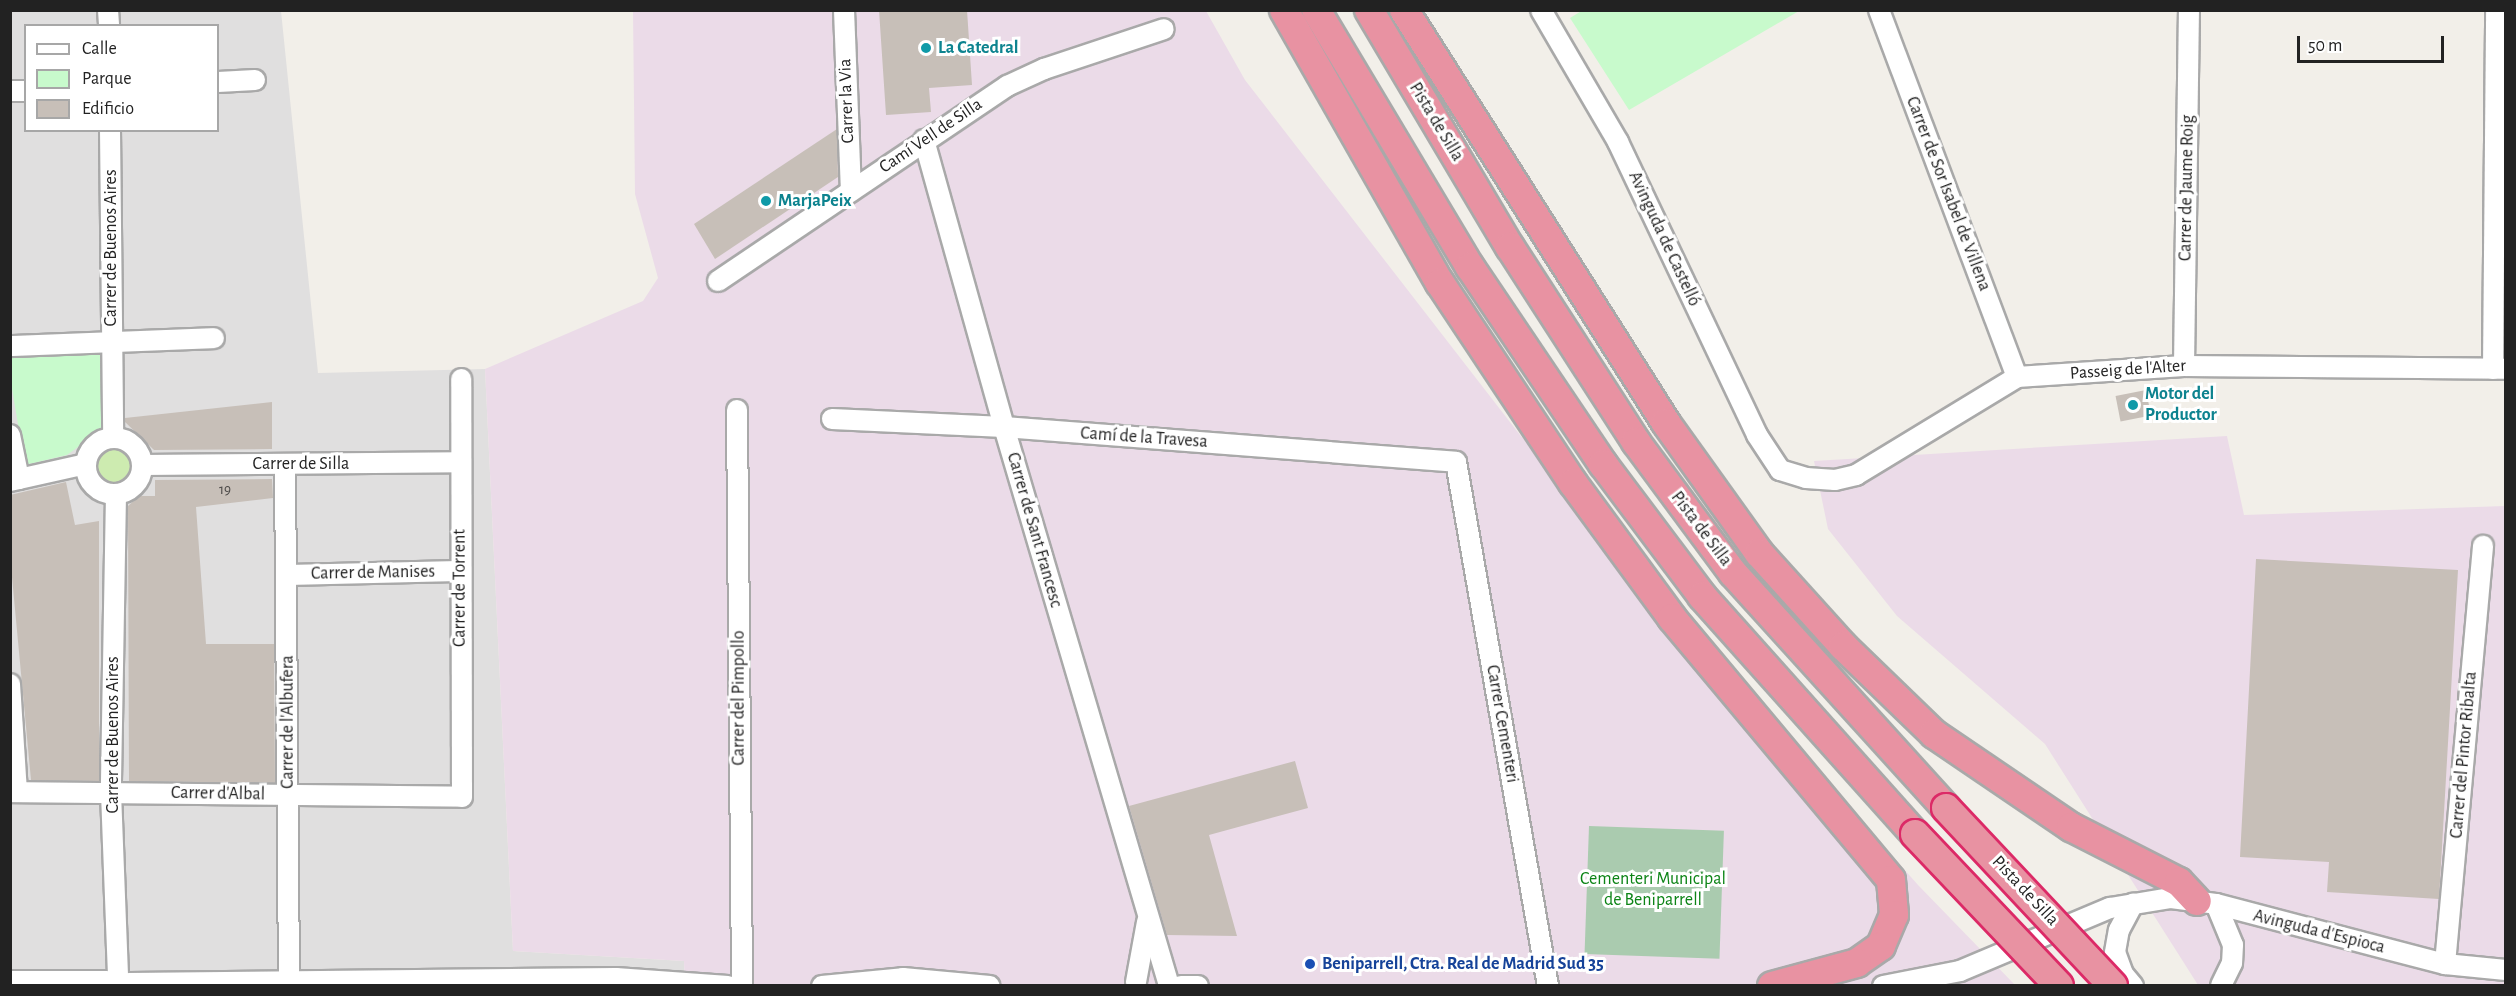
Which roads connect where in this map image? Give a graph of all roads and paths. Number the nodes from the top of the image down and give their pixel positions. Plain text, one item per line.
1 (844, 10) edge
2 (1284, 10) edge
3 (1316, 10) edge
4 (1369, 10) edge
5 (1404, 10) edge
6 (1541, 10) edge
7 (1879, 10) edge
8 (2189, 10) edge
9 (2496, 10) edge
10 (1164, 29) dead end
11 (255, 80) dead end
12 (219, 82) edge
13 (110, 132) edge
14 (924, 140) junction
15 (851, 191) junction
16 (718, 280) dead end
17 (213, 338) dead end
18 (111, 341) junction
19 (10, 346) edge
20 (2184, 366) junction
21 (2499, 369) edge
22 (2018, 377) junction
23 (461, 379) dead end
24 (737, 410) dead end
25 (832, 419) dead end
26 (1004, 427) junction
27 (10, 435) edge
28 (113, 438) junction
29 (460, 462) junction
30 (1456, 462) joint
31 (86, 464) junction
32 (285, 464) junction
33 (142, 465) junction
34 (1780, 470) joint
35 (15, 480) edge
36 (116, 494) junction
37 (2482, 546) dead end
38 (459, 571) junction
39 (286, 575) junction
40 (10, 684) edge
41 (14, 792) edge
42 (111, 793) junction
43 (288, 795) junction
44 (462, 797) joint
45 (2207, 903) junction
46 (2133, 904) junction
47 (1147, 919) junction
48 (2445, 964) junction
49 (2505, 970) edge
50 (10, 981) edge
51 (118, 982) edge
52 (289, 982) edge
53 (486, 982) edge
54 (577, 982) edge
55 (1134, 984) edge
56 (1174, 984) edge
57 (727, 985) edge
58 (822, 986) edge
59 (990, 986) edge
60 (1198, 986) edge
61 (1548, 986) edge
62 (1772, 986) edge
63 (1883, 986) edge
64 (2059, 986) edge
65 (2113, 986) edge
66 (2133, 986) edge
67 (2221, 986) edge

1 - 15 street, Carrer la Via
2 - 62 highway
3 - 64 highway, bridge
4 - 65 highway, Pista de Silla, bridge
5 - 45 highway
6 - 34 street, Avinguda de Castelló
7 - 22 street, Carrer de Sor Isabel de Villena
8 - 20 street, Carrer de Jaume Roig
9 - 21 street
10 - 14 street, Camí Vell de Silla
11 - 12 street
13 - 18 street, Carrer de Buenos Aires
14 - 15 street, Camí Vell de Silla
14 - 26 street, Carrer de Sant Francesc
15 - 16 street, Camí Vell de Silla
17 - 18 street
18 - 19 street
18 - 28 street, Carrer de Buenos Aires
20 - 21 street, Passeig de l'Alter
20 - 22 street, Passeig de l'Alter
22 - 34 street, Passeig de l'Alter
23 - 29 street, Carrer de Torrent
24 - 57 street, Carrer del Pimpollo
25 - 26 street, Camí de la Travesa
26 - 30 street, Camí de la Travesa
26 - 47 street, Carrer de Sant Francesc
27 - 35 street
28 - 31 street
28 - 33 street
29 - 32 street, Carrer de Silla
29 - 38 street, Carrer de Torrent
30 - 61 street, Carrer Cementeri
31 - 35 street
31 - 36 street
32 - 33 street, Carrer de Silla
32 - 39 street, Carrer de l'Albufera
33 - 36 street
36 - 42 street, Carrer de Buenos Aires
37 - 48 street, Carrer del Pintor Ribalta
38 - 39 street, Carrer de Manises
38 - 44 street, Carrer de Torrent
39 - 43 street, Carrer de l'Albufera
40 - 41 street
41 - 42 street, Carrer d'Albal
42 - 43 street, Carrer d'Albal
42 - 51 street, Carrer de Buenos Aires
43 - 44 street, Carrer d'Albal
43 - 52 street, Carrer de l'Albufera
45 - 46 street, Avinguda d'Espioca
45 - 48 street, Avinguda d'Espioca
45 - 67 street
46 - 63 street, Avinguda d'Espioca
46 - 66 street
47 - 55 street, Carrer de Sant Francesc
47 - 56 street, Carrer de Sant Francesc
48 - 49 street, Avinguda d'Espioca
50 - 51 street
51 - 52 street
52 - 53 street
53 - 54 street
54 - 57 street
55 - 56 street
56 - 60 street
58 - 59 street

